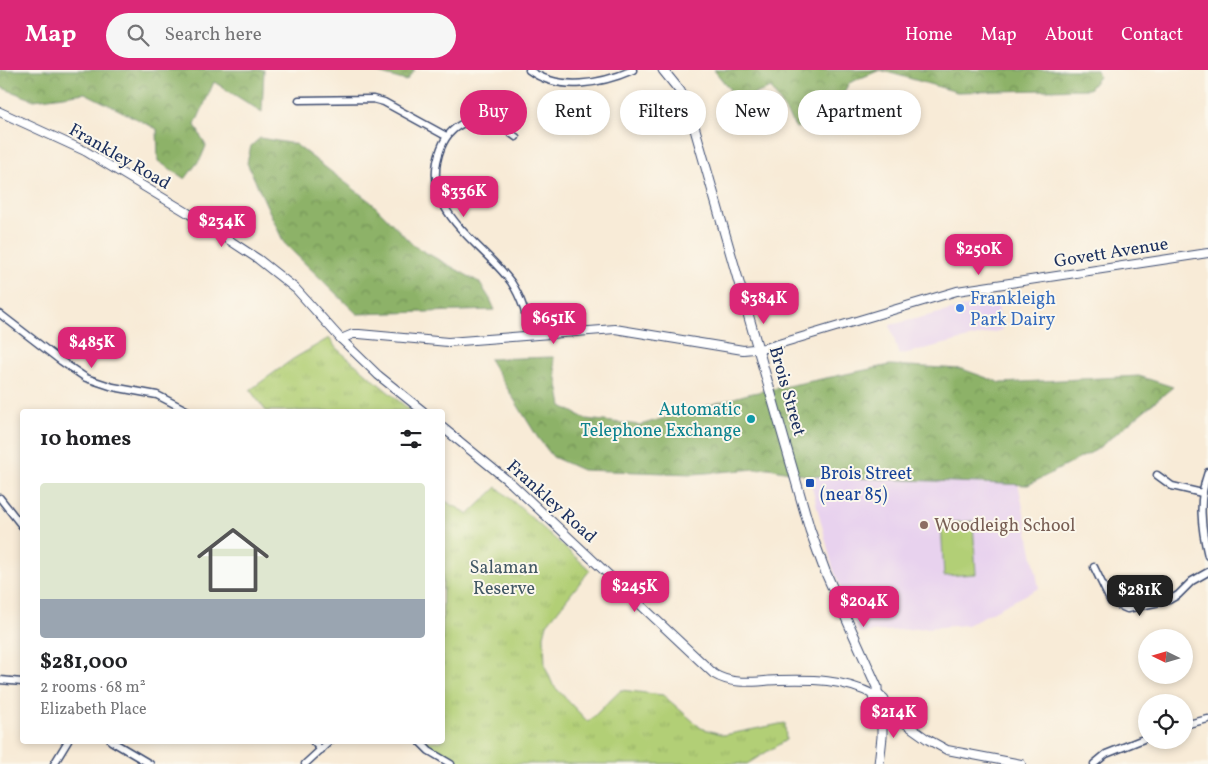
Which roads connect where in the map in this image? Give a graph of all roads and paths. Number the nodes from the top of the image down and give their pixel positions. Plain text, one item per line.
1 (529, 70) edge
2 (633, 70) edge
3 (663, 70) edge
4 (299, 100) dead end
5 (0, 112) edge
6 (446, 136) junction
7 (516, 137) dead end
8 (1208, 253) edge
9 (0, 314) edge
10 (530, 336) junction
11 (341, 339) junction
12 (758, 348) junction
13 (178, 409) edge
14 (419, 409) edge
15 (445, 430) edge
16 (1208, 472) edge
17 (1156, 475) dead end
18 (1202, 493) junction
19 (0, 498) edge
20 (1205, 504) edge
21 (20, 523) edge
22 (1208, 556) edge
23 (1094, 567) dead end
24 (1208, 572) edge
25 (0, 680) edge
26 (20, 682) edge
27 (875, 694) junction
28 (884, 711) junction
29 (1208, 719) edge
30 (1193, 723) edge
31 (1138, 741) edge
32 (66, 744) edge
33 (117, 744) edge
34 (316, 744) edge
35 (327, 744) edge
36 (423, 744) edge
37 (321, 750) junction
38 (54, 764) edge
39 (150, 764) edge
40 (306, 764) edge
41 (450, 764) edge
42 (878, 764) edge
43 (1017, 764) edge
44 (1022, 764) edge
45 (1094, 764) edge

1 - 2 street
3 - 12 main road, Brois Street
4 - 6 street
5 - 11 street, Frankley Road
6 - 7 street
6 - 10 street
8 - 12 street, Govett Avenue
9 - 13 street
10 - 11 street, Govett Avenue
10 - 12 street, Govett Avenue
11 - 14 street, Frankley Road
12 - 27 main road, Brois Street
15 - 27 street, Frankley Road
16 - 18 street
17 - 18 street
18 - 20 street
19 - 21 street
20 - 22 street
23 - 24 street
25 - 26 street
27 - 28 main road, Brois Street
28 - 42 main road
28 - 43 street
29 - 30 street
31 - 45 street
32 - 38 street
33 - 39 street
34 - 37 street
35 - 37 street
36 - 41 street
37 - 40 street
43 - 44 street

